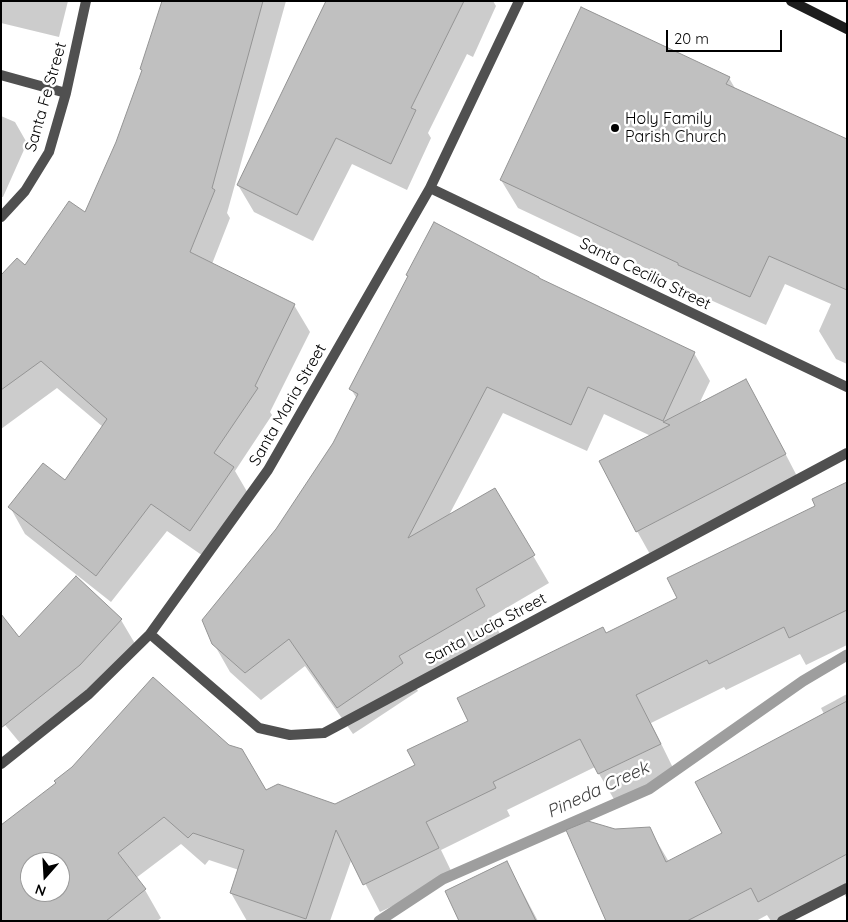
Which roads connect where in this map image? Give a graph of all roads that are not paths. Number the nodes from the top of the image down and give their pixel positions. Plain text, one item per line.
1 (86, 1) edge
2 (519, 1) edge
3 (791, 1) edge
4 (847, 29) edge
5 (1, 75) edge
6 (66, 93) junction
7 (430, 188) junction
8 (1, 217) edge
9 (847, 387) edge
10 (847, 453) edge
11 (150, 634) junction
12 (1, 764) edge
13 (847, 888) edge
14 (782, 921) edge

1 - 6 street, Santa Fe Street
2 - 7 street, Santa Maria Street
3 - 4 street
5 - 6 street
6 - 8 street, Santa Fe Street
7 - 9 street, Santa Cecilia Street
7 - 11 street, Santa Maria Street
10 - 11 street, Santa Lucia Street
11 - 12 street, Santa Maria Street
13 - 14 street

